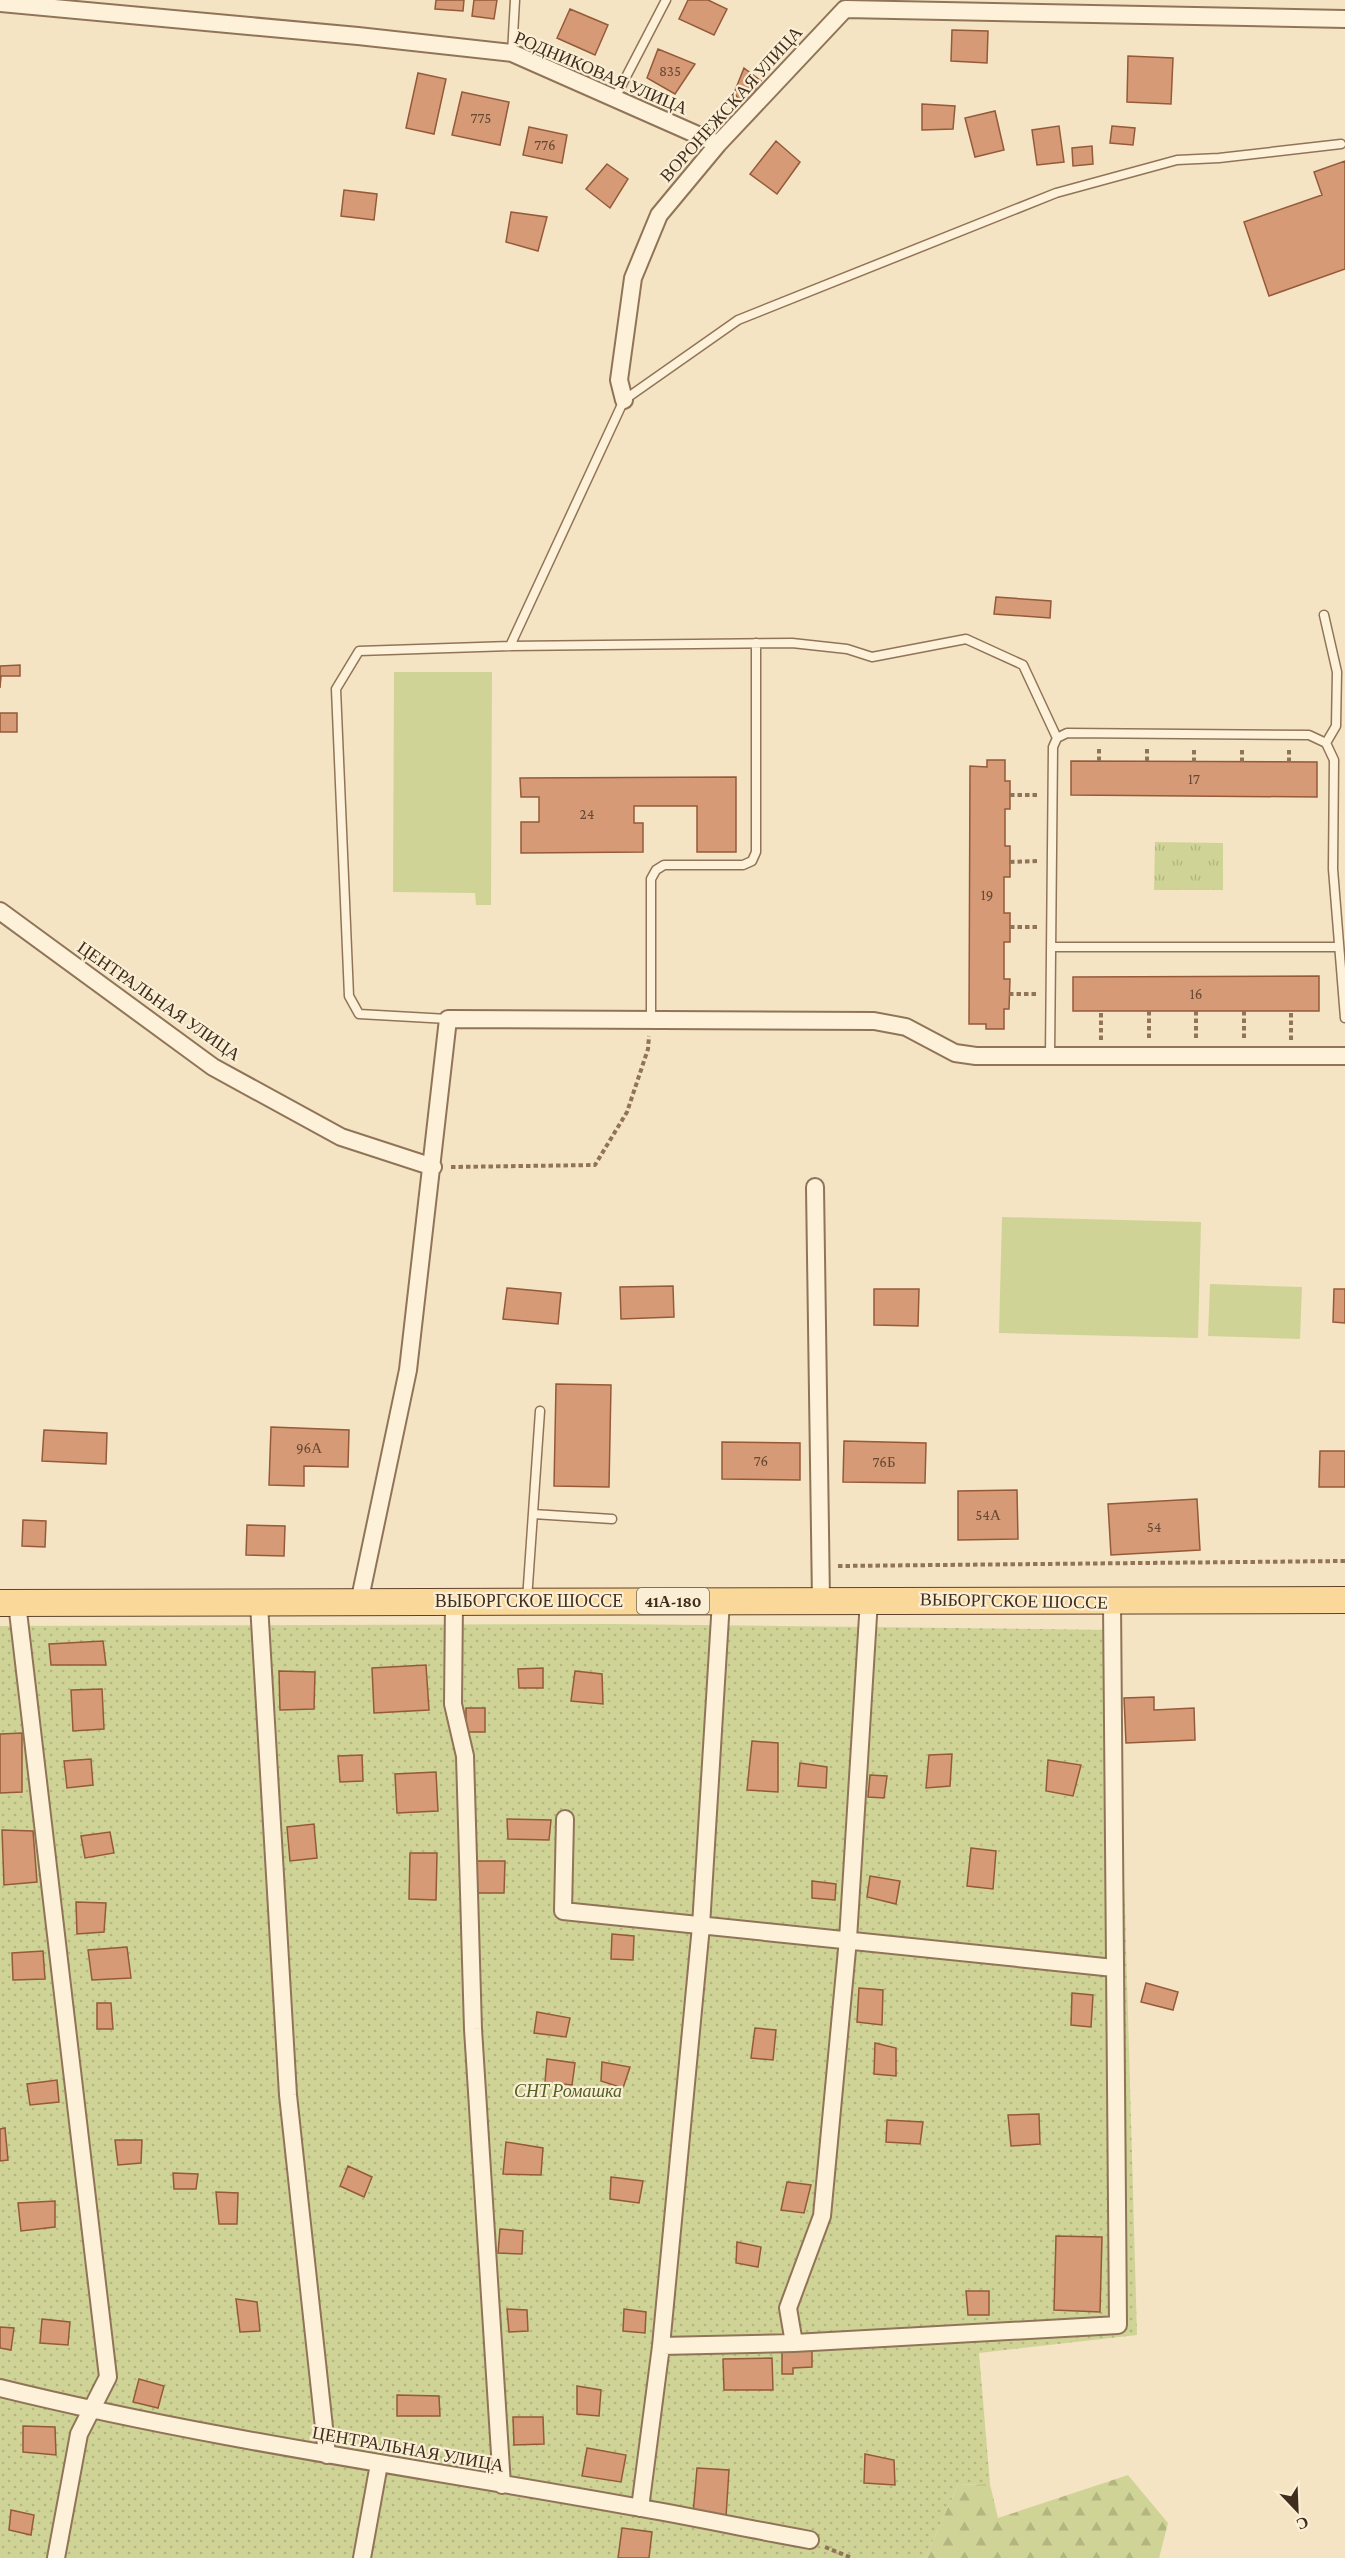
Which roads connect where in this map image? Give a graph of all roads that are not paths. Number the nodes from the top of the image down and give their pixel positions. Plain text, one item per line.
1 (515, 0) edge
2 (666, 0) edge
3 (0, 3) edge
4 (1345, 19) edge
5 (512, 53) junction
6 (615, 98) junction
7 (718, 144) junction
8 (1341, 144) dead end
9 (624, 400) junction
10 (1324, 615) dead end
11 (756, 643) junction
12 (510, 646) junction
13 (1057, 738) junction
14 (1326, 742) junction
15 (0, 911) edge
16 (1051, 947) junction
17 (1339, 947) junction
18 (1345, 1018) edge
19 (448, 1019) junction
20 (651, 1020) junction
21 (1050, 1056) junction
22 (1345, 1056) edge
23 (433, 1167) junction
24 (815, 1186) dead end
25 (540, 1411) dead end
26 (533, 1514) junction
27 (612, 1519) dead end
28 (527, 1600) junction
29 (820, 1600) junction
30 (869, 1600) junction
31 (1345, 1600) edge
32 (721, 1601) junction
33 (454, 1602) junction
34 (1112, 1602) junction
35 (8, 1603) edge
36 (359, 1603) junction
37 (259, 1604) junction
38 (565, 1819) dead end
39 (701, 1926) junction
40 (848, 1939) junction
41 (1114, 1968) junction
42 (794, 2343) junction
43 (661, 2346) junction
44 (0, 2388) edge
45 (93, 2410) junction
46 (327, 2455) junction
47 (379, 2464) junction
48 (502, 2485) junction
49 (640, 2508) junction
50 (810, 2540) road end
51 (56, 2558) edge
52 (362, 2558) edge

1 - 5 lane
2 - 6 lane
3 - 5 street, РОДНИКОВАЯ УЛИЦА
4 - 7 street, ВОРОНЕЖСКАЯ УЛИЦА
5 - 6 street, РОДНИКОВАЯ УЛИЦА
6 - 7 street, РОДНИКОВАЯ УЛИЦА
7 - 9 street, ВОРОНЕЖСКАЯ УЛИЦА
8 - 9 lane
9 - 12 lane
10 - 14 lane
11 - 12 lane
11 - 13 lane
11 - 20 lane
12 - 19 lane
13 - 14 lane
13 - 16 lane
14 - 17 lane
15 - 23 street, ЦЕНТРАЛЬНАЯ УЛИЦА
16 - 17 lane
16 - 21 lane
17 - 18 lane
19 - 20 street
19 - 23 street
20 - 21 street
21 - 22 street
23 - 36 street
24 - 29 street
25 - 26 lane
26 - 27 lane
26 - 28 lane
28 - 32 main road, ВЫБОРГСКОЕ ШОССЕ / 41А-180
28 - 33 main road, ВЫБОРГСКОЕ ШОССЕ / 41А-180
29 - 30 main road, ВЫБОРГСКОЕ ШОССЕ / 41А-180
29 - 32 main road, ВЫБОРГСКОЕ ШОССЕ / 41А-180
30 - 34 main road, ВЫБОРГСКОЕ ШОССЕ / 41А-180
30 - 40 street
31 - 34 main road, ВЫБОРГСКОЕ ШОССЕ / 41А-180
32 - 39 street
33 - 36 main road, ВЫБОРГСКОЕ ШОССЕ / 41А-180
33 - 48 street
34 - 41 street
35 - 37 main road, ВЫБОРГСКОЕ ШОССЕ / 41А-180
35 - 45 street
36 - 37 main road, ВЫБОРГСКОЕ ШОССЕ / 41А-180
37 - 46 street
38 - 39 street
39 - 40 street
39 - 43 street
40 - 41 street
40 - 42 street
41 - 42 street
42 - 43 street
43 - 49 street
44 - 45 street, ЦЕНТРАЛЬНАЯ УЛИЦА
45 - 46 street, ЦЕНТРАЛЬНАЯ УЛИЦА
45 - 51 street
46 - 47 street, ЦЕНТРАЛЬНАЯ УЛИЦА
47 - 48 street, ЦЕНТРАЛЬНАЯ УЛИЦА
47 - 52 street
48 - 49 street, ЦЕНТРАЛЬНАЯ УЛИЦА
49 - 50 street, ЦЕНТРАЛЬНАЯ УЛИЦА

